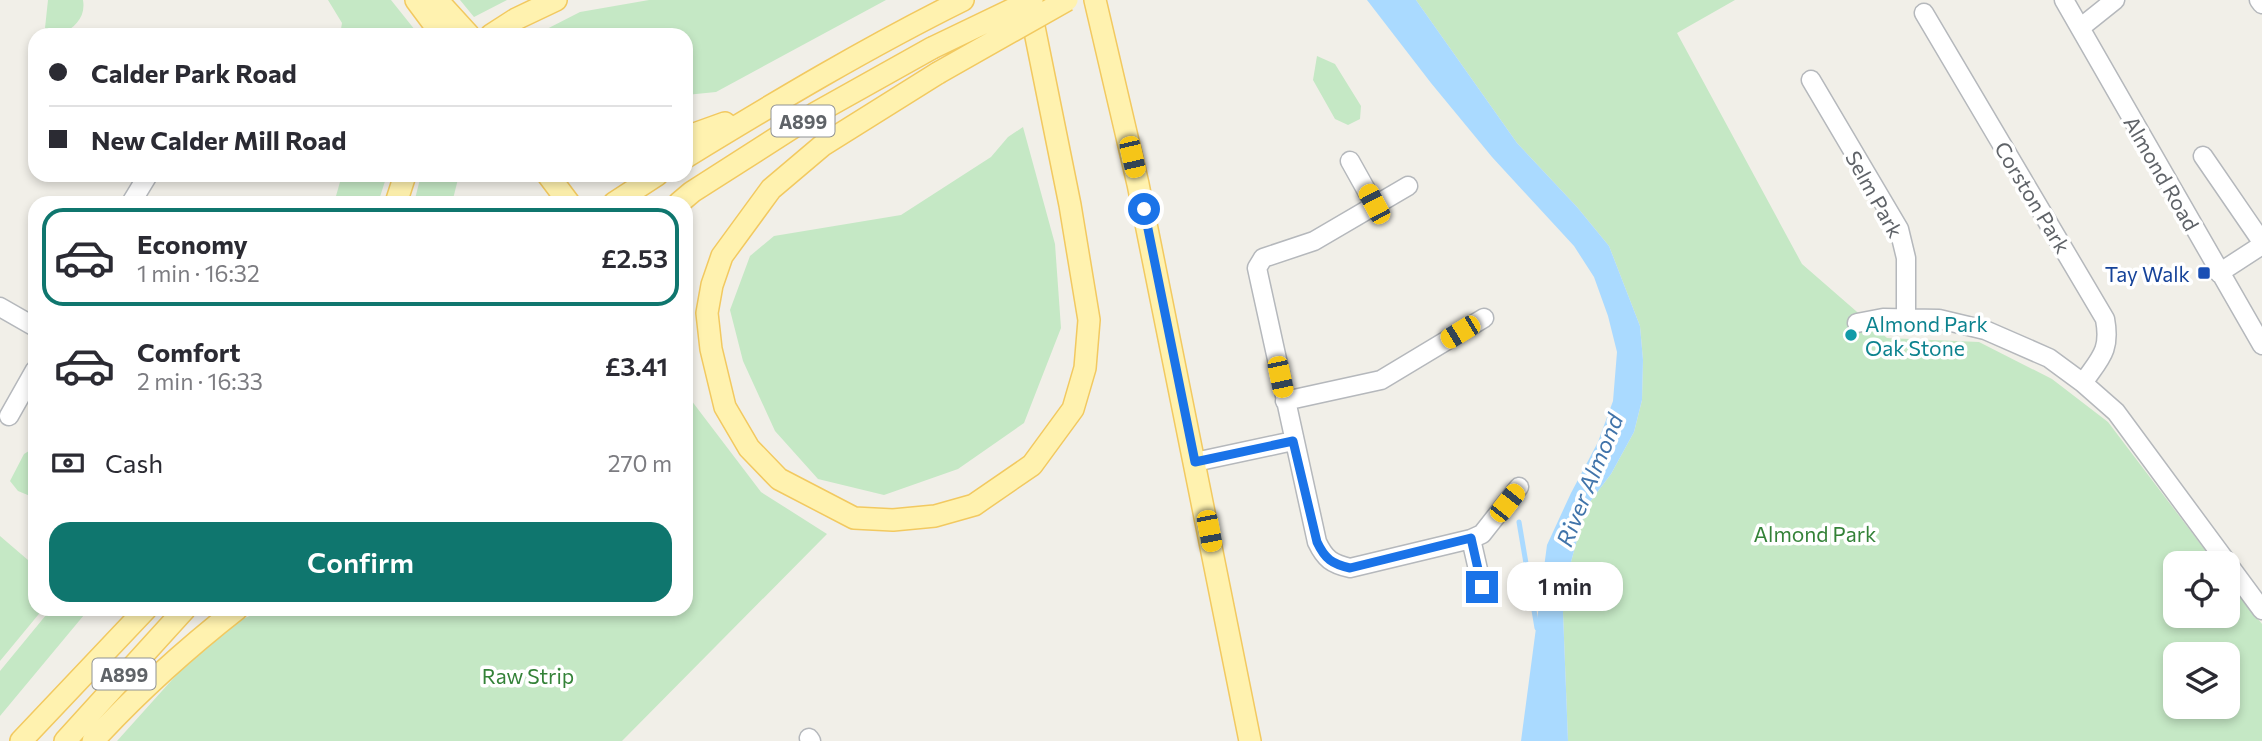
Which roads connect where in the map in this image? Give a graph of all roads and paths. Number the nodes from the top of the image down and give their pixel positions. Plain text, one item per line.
1 (416, 0) edge
2 (437, 0) edge
3 (556, 0) edge
4 (964, 0) edge
5 (1030, 0) edge
6 (1067, 0) edge
7 (1096, 0) edge
8 (2064, 0) edge
9 (2115, 0) edge
10 (1924, 13) dead end
11 (437, 28) edge
12 (463, 28) edge
13 (502, 28) edge
14 (2080, 28) junction
15 (1811, 80) dead end
16 (760, 111) junction
17 (693, 134) edge
18 (693, 153) edge
19 (2203, 156) dead end
20 (1350, 161) dead end
21 (646, 182) edge
22 (1408, 186) dead end
23 (624, 196) edge
24 (689, 196) edge
25 (1374, 204) junction
26 (2262, 243) edge
27 (2219, 273) junction
28 (0, 307) edge
29 (1483, 318) dead end
30 (1906, 318) junction
31 (28, 323) edge
32 (1857, 323) dead end
33 (2262, 345) edge
34 (28, 382) edge
35 (2083, 383) junction
36 (1285, 401) junction
37 (9, 416) dead end
38 (1293, 441) junction
39 (1195, 462) junction
40 (1519, 487) dead end
41 (1471, 538) junction
42 (2219, 551) edge
43 (2240, 580) edge
44 (1482, 587) dead end
45 (2262, 610) edge
46 (139, 616) edge
47 (179, 616) edge
48 (228, 616) edge
49 (21, 741) edge
50 (65, 741) edge
51 (93, 741) edge
52 (1250, 741) edge

1 - 11 main road
2 - 12 main road
3 - 13 main road
4 - 16 main road, A899
5 - 6 main road, bridge
5 - 24 main road, A899, bridge
7 - 39 main road
8 - 14 street, Almond Road
9 - 14 street
10 - 35 street, Corston Park
14 - 27 street, Almond Road
15 - 30 street, Selm Park
16 - 17 main road
16 - 18 main road, A899
19 - 26 street
20 - 25 street
21 - 23 main road
22 - 25 street
25 - 36 street
26 - 27 street
27 - 33 street, Almond Road
28 - 31 street
29 - 36 street
30 - 32 street
30 - 35 street
34 - 37 street
35 - 42 street
36 - 38 street
38 - 39 street
38 - 41 street
39 - 52 main road
40 - 41 street
41 - 44 street
43 - 45 street
46 - 49 main road, A899
47 - 50 main road, A899
48 - 51 main road

